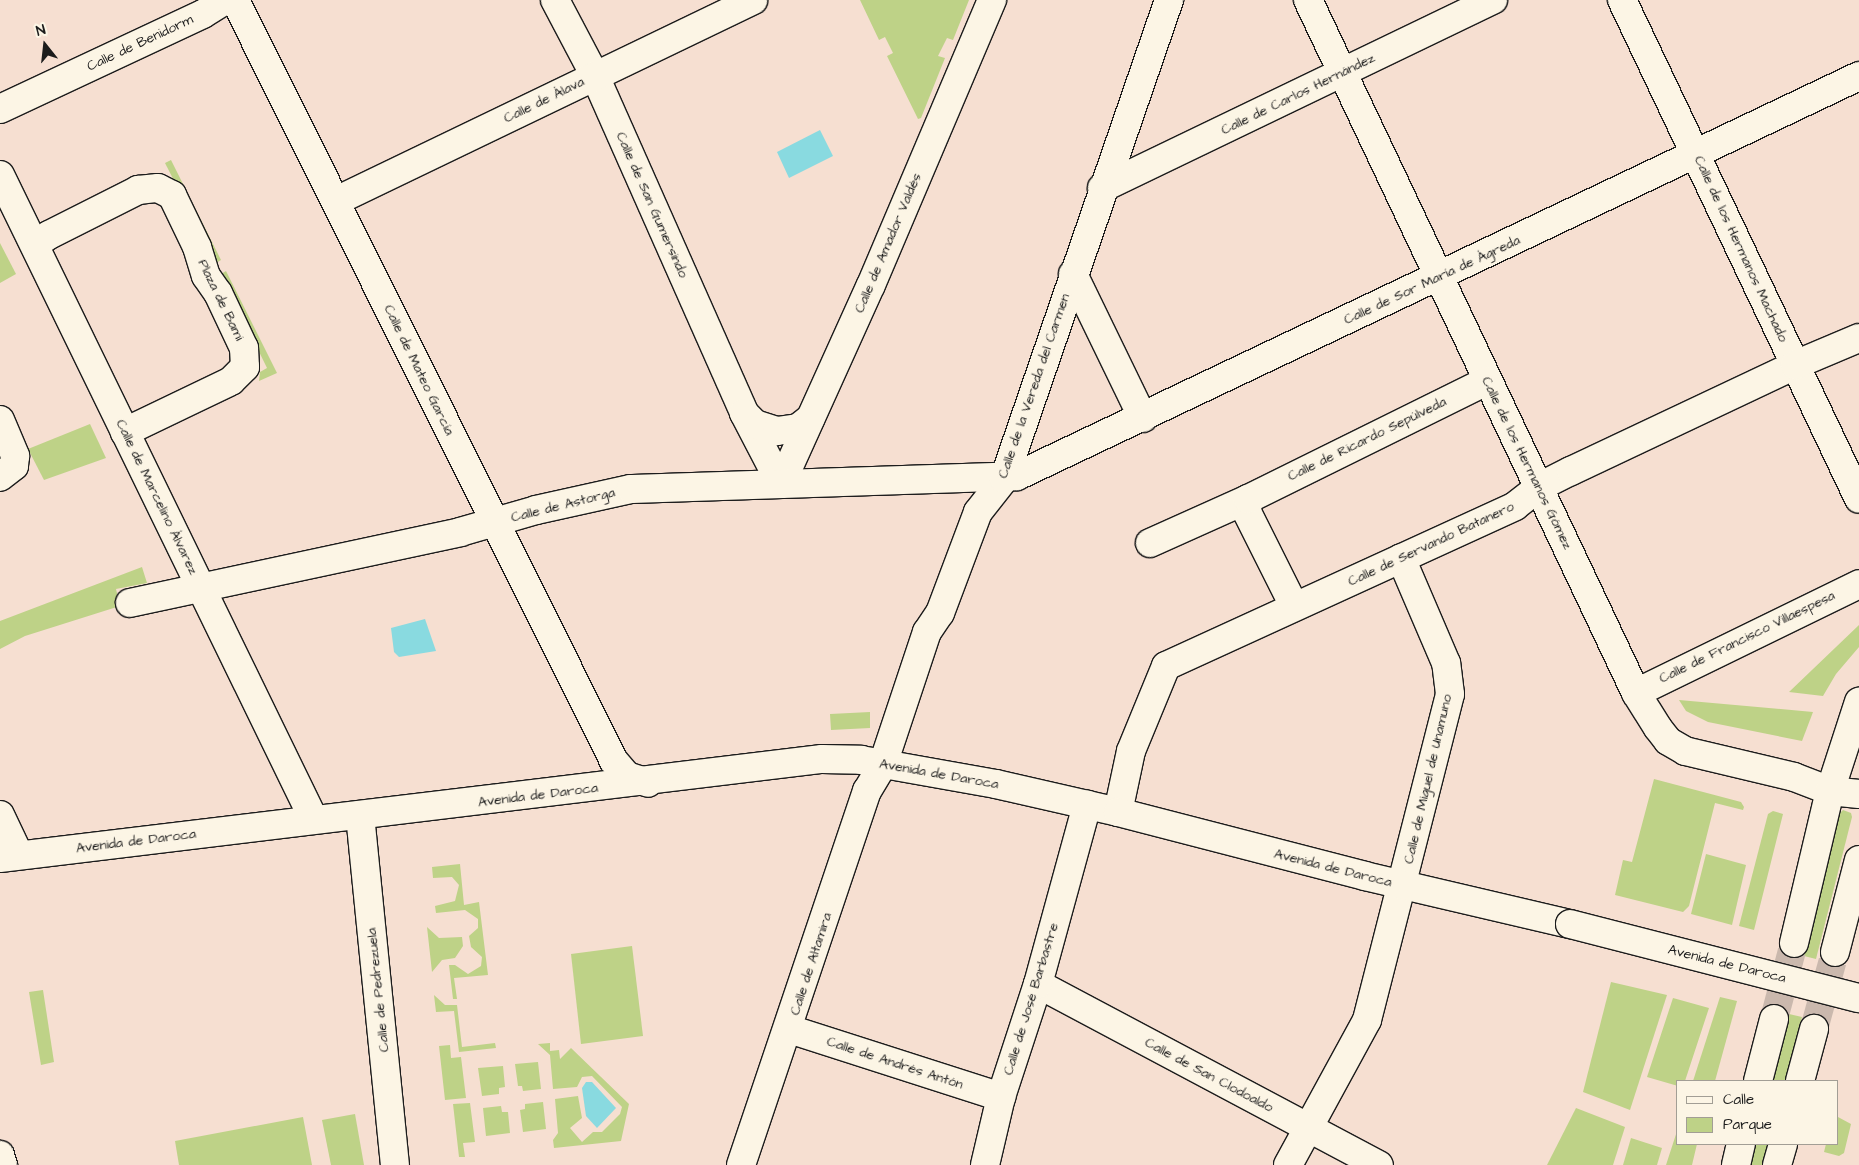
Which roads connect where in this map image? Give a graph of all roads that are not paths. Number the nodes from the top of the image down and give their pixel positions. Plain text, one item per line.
1 (225, 0) edge
2 (235, 0) edge
3 (555, 0) edge
4 (753, 0) edge
5 (992, 0) edge
6 (1169, 0) edge
7 (1308, 0) edge
8 (1493, 0) edge
9 (1622, 0) edge
10 (1342, 72) junction
11 (595, 76) junction
12 (1859, 76) edge
13 (0, 109) edge
14 (1696, 153) junction
15 (0, 175) edge
16 (1102, 188) junction
17 (336, 201) junction
18 (35, 245) junction
19 (1073, 274) junction
20 (1438, 277) junction
21 (1859, 338) edge
22 (1795, 364) junction
23 (1488, 380) junction
24 (744, 413) junction
25 (811, 418) junction
26 (1143, 418) junction
27 (0, 420) edge
28 (125, 432) junction
29 (0, 477) edge
30 (1004, 479) junction
31 (781, 484) junction
32 (1538, 487) junction
33 (1248, 499) junction
34 (1859, 499) edge
35 (495, 523) junction
36 (1150, 544) dead end
37 (1401, 558) junction
38 (1859, 584) edge
39 (201, 587) junction
40 (130, 603) dead end
41 (1294, 606) junction
42 (1636, 692) junction
43 (1859, 702) edge
44 (604, 739) junction
45 (883, 764) junction
46 (648, 782) junction
47 (583, 789) junction
48 (1830, 791) junction
49 (1859, 794) edge
50 (1087, 805) junction
51 (1118, 812) junction
52 (0, 815) edge
53 (360, 815) junction
54 (313, 818) junction
55 (10, 856) edge
56 (1859, 860) edge
57 (1402, 885) junction
58 (1794, 942) tunnel mouth
59 (1835, 952) tunnel mouth
60 (1038, 984) junction
61 (1859, 998) edge
62 (1774, 1019) tunnel mouth
63 (789, 1029) junction
64 (1814, 1030) tunnel mouth
65 (1758, 1080) edge
66 (1800, 1080) edge
67 (1001, 1097) junction
68 (1308, 1128) junction
69 (1741, 1145) edge
70 (1783, 1145) edge
71 (0, 1156) edge
72 (3, 1165) edge
73 (395, 1165) edge
74 (741, 1165) edge
75 (984, 1165) edge
76 (1288, 1165) edge
77 (1380, 1165) edge
78 (1736, 1165) edge
79 (1777, 1165) edge

1 - 13 street, Calle de Benidorm
2 - 17 street, Calle de Mateo García
3 - 11 street, Calle de San Gumersindo
4 - 11 street, Calle de Álava
5 - 25 street, Calle de Amador Valdés
6 - 16 street, Calle de la Vereda del Carmen
7 - 10 street, Calle de los Hermanos Gómez
8 - 10 street, Calle de Carlos Hernández
9 - 14 street, Calle de los Hermanos Machado
10 - 16 street, Calle de Carlos Hernández
10 - 20 street, Calle de los Hermanos Gómez
11 - 17 street, Calle de Álava
11 - 24 street, Calle de San Gumersindo
12 - 14 street, Calle de Sor María de Ágreda
14 - 20 street, Calle de Sor María de Ágreda
14 - 22 street, Calle de los Hermanos Machado
15 - 18 street, Calle de Marcelino Álvarez
16 - 19 street, Calle de la Vereda del Carmen
17 - 35 street, Calle de Mateo García
18 - 28 street, Calle de Marcelino Álvarez
18 - 28 street, Plaza de Bami
19 - 26 street
19 - 30 street, Calle de la Vereda del Carmen
20 - 23 street, Calle de los Hermanos Gómez
20 - 26 street, Calle de Sor María de Ágreda
21 - 22 street, Calle de Servando Batanero
22 - 32 street, Calle de Servando Batanero
22 - 34 street, Calle de los Hermanos Machado
23 - 32 street, Calle de los Hermanos Gómez
23 - 33 street, Calle de Ricardo Sepúlveda
24 - 25 street
24 - 31 street, Calle de San Gumersindo
25 - 31 street, Calle de Amador Valdés
26 - 30 street, Calle de Sor María de Ágreda
27 - 29 street
28 - 39 street, Calle de Marcelino Álvarez
30 - 31 street, Calle de Astorga
30 - 45 street, Calle de la Vereda del Carmen
31 - 35 street, Calle de Astorga
32 - 37 street, Calle de Servando Batanero
32 - 42 street, Calle de los Hermanos Gómez
33 - 36 street, Calle de Ricardo Sepúlveda
33 - 41 street
35 - 39 street, Calle de Astorga
35 - 44 street, Calle de Mateo García
37 - 41 street, Calle de Servando Batanero
37 - 57 street, Calle de Miguel de Unamuno
38 - 42 street, Calle de Francisco Villaespesa
39 - 40 street, Calle de Astorga
39 - 54 street, Calle de Marcelino Álvarez
41 - 51 street, Calle de Servando Batanero
42 - 48 street, Calle de los Hermanos Gómez
43 - 48 street
44 - 46 street, Calle de Mateo García
44 - 47 street, Calle de Mateo García
45 - 46 street, Avenida de Daroca
45 - 50 street, Avenida de Daroca
45 - 63 street, Calle de Altamira
46 - 47 street, Avenida de Daroca
47 - 53 street, Avenida de Daroca
48 - 49 street, Calle de los Hermanos Gómez
48 - 58 street
50 - 51 street, Avenida de Daroca
50 - 60 street, Calle de José Barbastre
51 - 57 street, Avenida de Daroca
52 - 55 street
53 - 54 street, Avenida de Daroca
53 - 73 street, Calle de Pedrezuela
54 - 55 street, Avenida de Daroca
56 - 59 street
57 - 61 street, Avenida de Daroca, bridge
57 - 68 street, Calle de Miguel de Unamuno
60 - 67 street, Calle de José Barbastre
60 - 68 street, Calle de San Clodoaldo
62 - 65 street
63 - 67 street, Calle de Andrés Antón
63 - 74 street, Calle de Altamira
64 - 66 street
67 - 75 street, Calle de José Barbastre
68 - 76 street, Calle de Miguel de Unamuno
68 - 77 street, Calle de San Clodoaldo
69 - 78 street
70 - 79 street
71 - 72 street

